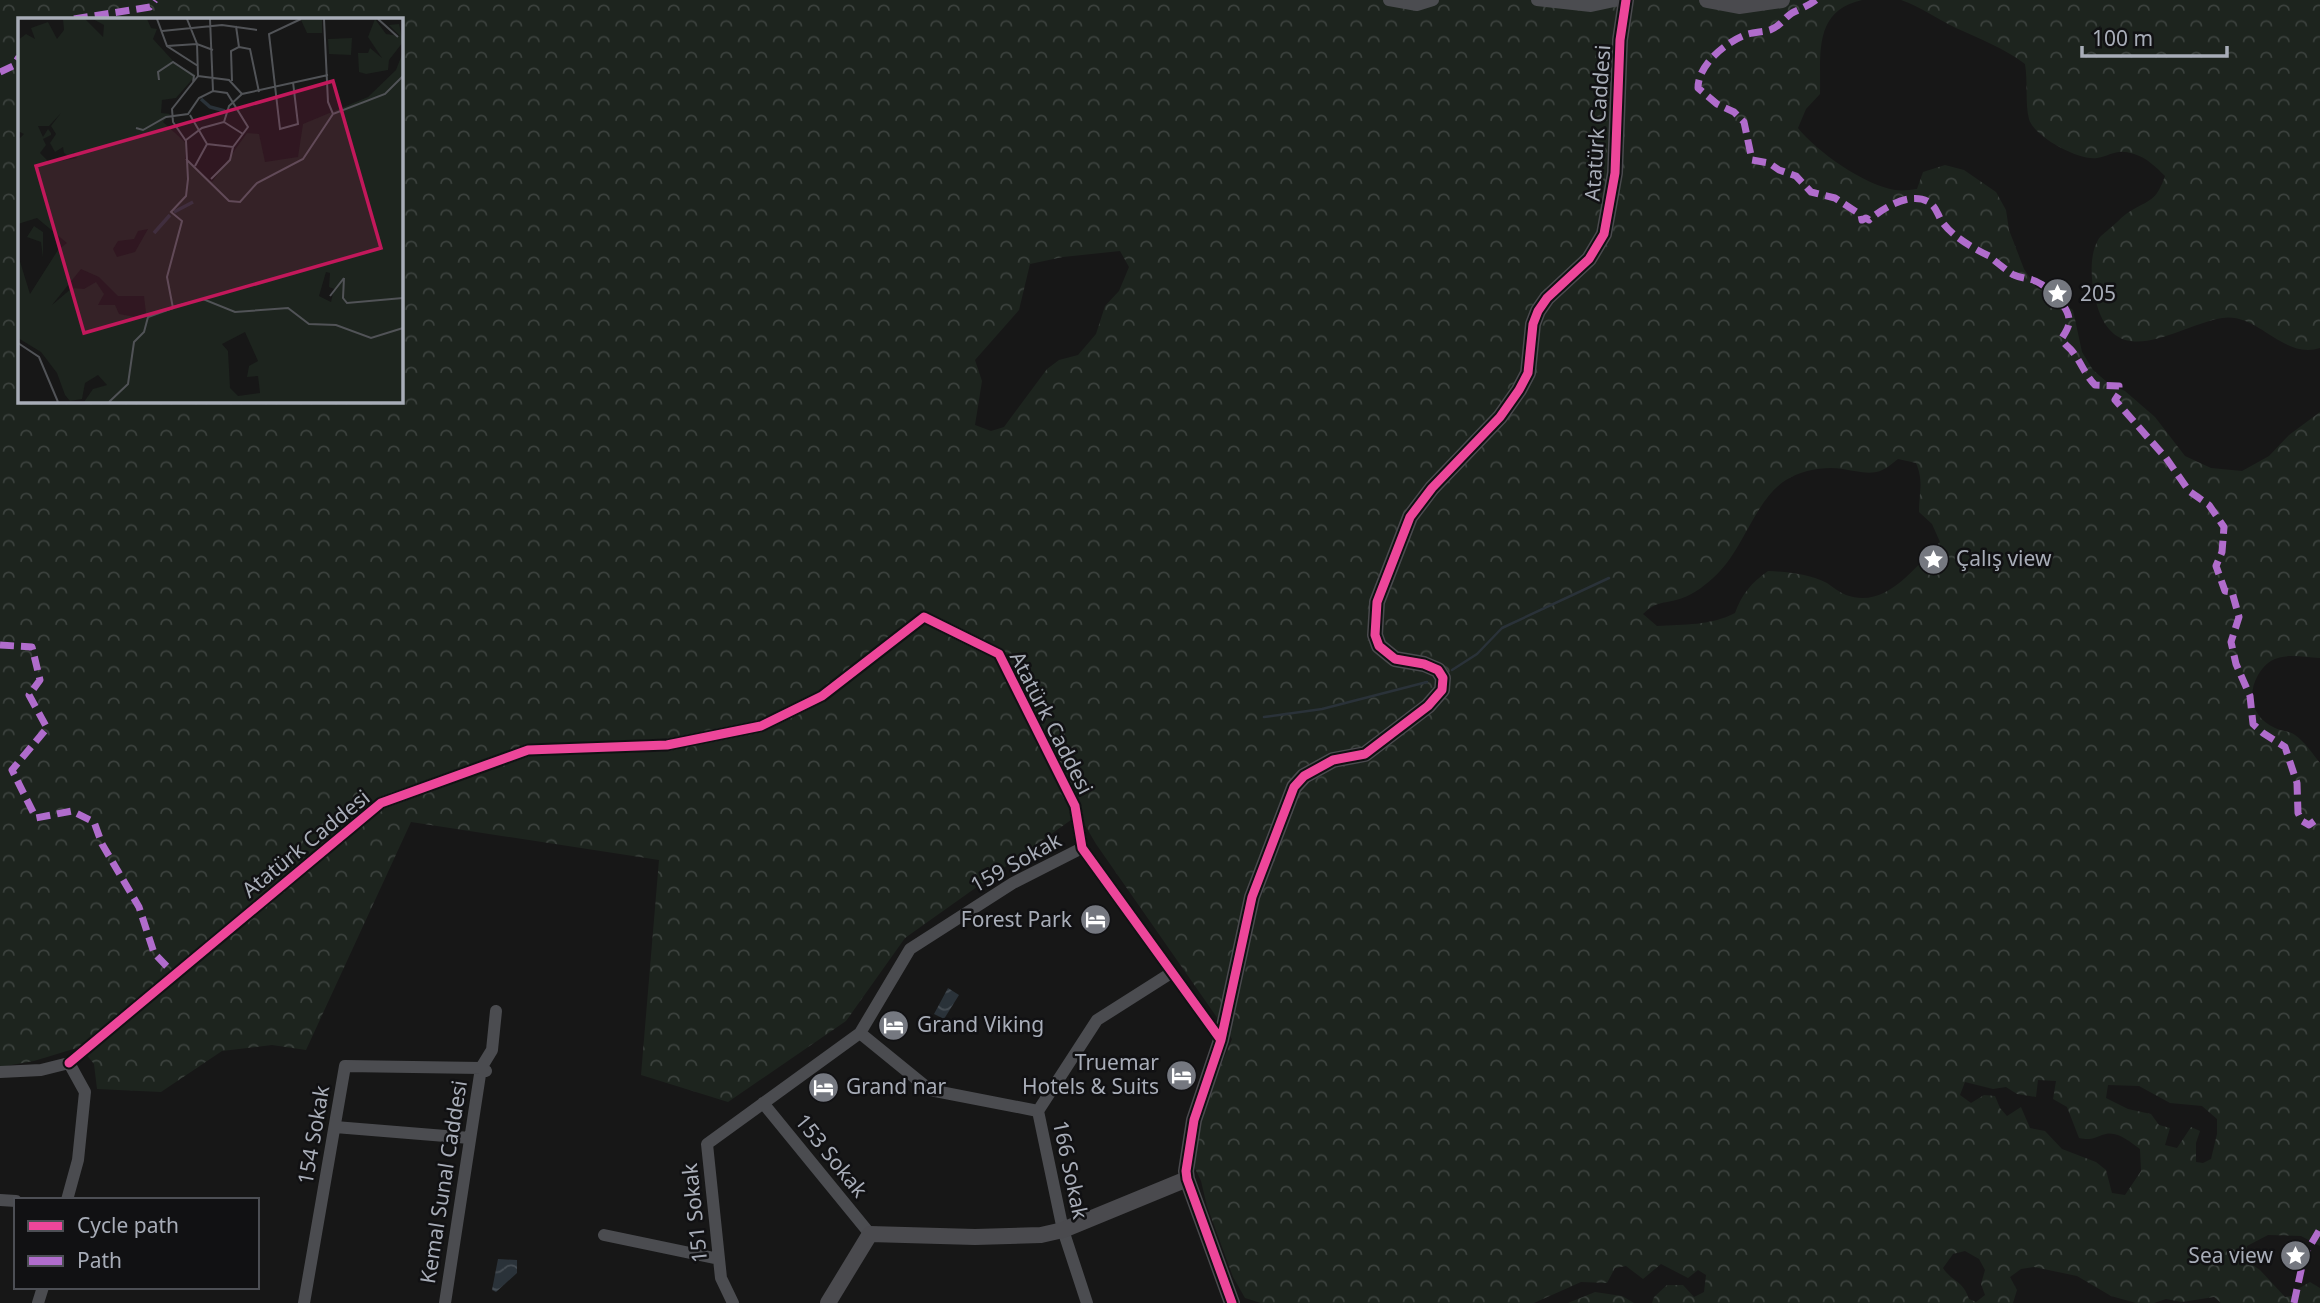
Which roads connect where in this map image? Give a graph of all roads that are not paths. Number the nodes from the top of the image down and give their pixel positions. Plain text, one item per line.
1 (1390, 0) edge
2 (1433, 0) edge
3 (1537, 0) edge
4 (1619, 0) edge
5 (1626, 0) edge
6 (1707, 0) edge
7 (1782, 0) edge
8 (1082, 848) junction
9 (1171, 973) junction
10 (495, 1011) dead end
11 (860, 1033) junction
12 (1221, 1040) junction
13 (69, 1063) junction
14 (484, 1070) junction
15 (0, 1072) edge
16 (762, 1103) junction
17 (1038, 1111) junction
18 (335, 1127) junction
19 (470, 1138) junction
20 (1187, 1179) junction
21 (68, 1198) edge
22 (1063, 1230) junction
23 (870, 1234) junction
24 (604, 1236) dead end
25 (719, 1259) junction
26 (304, 1303) edge
27 (445, 1303) edge
28 (733, 1303) edge
29 (828, 1303) edge
30 (1087, 1303) edge
31 (1232, 1303) edge

1 - 2 street
3 - 4 street
5 - 12 street, Atatürk Caddesi
6 - 7 street
8 - 9 street, Atatürk Caddesi
8 - 11 street, 159 Sokak
8 - 13 street, Atatürk Caddesi
9 - 12 street, Atatürk Caddesi
9 - 17 street, 166 Sokak
10 - 14 street, Kemal Sunal Caddesi
11 - 16 street
11 - 17 street
12 - 20 street, Atatürk Caddesi
13 - 15 street
13 - 21 street
14 - 18 street, 154 Sokak
14 - 19 street, Kemal Sunal Caddesi
16 - 23 street, 153 Sokak
16 - 25 street, 151 Sokak
17 - 22 street, 166 Sokak
18 - 19 street
18 - 26 street, 154 Sokak
19 - 27 street, Kemal Sunal Caddesi
20 - 22 street
20 - 31 street, Atatürk Caddesi
22 - 23 street
22 - 30 street, 166 Sokak
23 - 29 street
24 - 25 street
25 - 28 street, 151 Sokak

